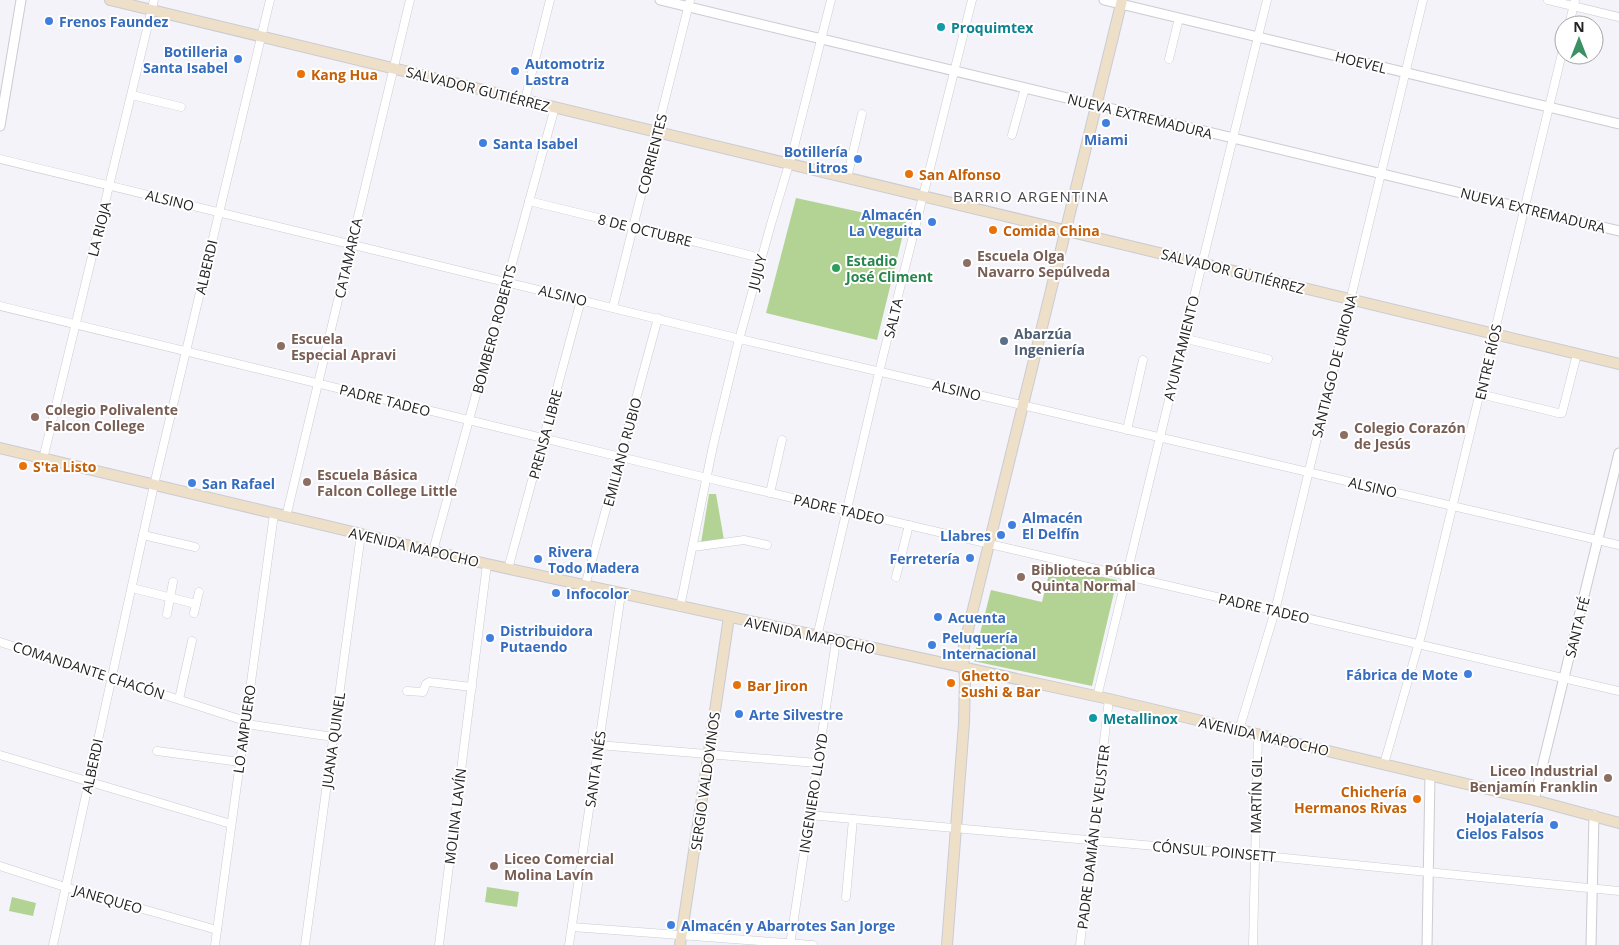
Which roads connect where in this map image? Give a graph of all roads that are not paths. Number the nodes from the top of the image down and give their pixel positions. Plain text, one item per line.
1 (21, 0) edge
2 (110, 0) edge
3 (270, 0) edge
4 (410, 0) edge
5 (550, 0) edge
6 (660, 0) edge
7 (831, 0) edge
8 (972, 0) edge
9 (1104, 0) edge
10 (1267, 0) edge
11 (1423, 0) edge
12 (1548, 0) edge
13 (1122, 2) edge
14 (690, 3) edge
15 (1574, 3) edge
16 (153, 5) edge
17 (1619, 17) edge
18 (1180, 18) junction
19 (261, 36) junction
20 (1258, 37) junction
21 (821, 39) junction
22 (1169, 59) dead end
23 (1559, 65) edge
24 (393, 68) junction
25 (954, 71) junction
26 (1405, 73) junction
27 (1025, 88) junction
28 (132, 95) junction
29 (525, 100) junction
30 (1097, 105) junction
31 (181, 107) dead end
32 (555, 107) junction
33 (1549, 107) junction
34 (862, 114) dead end
35 (1619, 124) edge
36 (0, 126) edge
37 (658, 132) junction
38 (1012, 136) dead end
39 (1233, 138) junction
40 (0, 159) edge
41 (789, 164) junction
42 (1381, 174) junction
43 (847, 178) junction
44 (110, 186) junction
45 (923, 196) junction
46 (529, 202) junction
47 (1524, 208) junction
48 (219, 212) junction
49 (634, 227) junction
50 (1066, 231) junction
51 (1619, 231) edge
52 (351, 244) junction
53 (761, 258) junction
54 (1202, 264) junction
55 (507, 282) junction
56 (1350, 299) junction
57 (581, 300) junction
58 (0, 306) edge
59 (613, 307) junction
60 (658, 318) junction
61 (76, 325) junction
62 (1494, 334) junction
63 (1183, 338) junction
64 (740, 339) junction
65 (186, 351) junction
66 (1577, 354) junction
67 (1268, 359) dead end
68 (1143, 360) dead end
69 (1619, 364) edge
70 (880, 372) junction
71 (318, 383) junction
72 (1480, 394) junction
73 (1023, 405) junction
74 (469, 420) junction
75 (1127, 430) junction
76 (1160, 437) junction
77 (544, 438) junction
78 (782, 440) dead end
79 (0, 448) edge
80 (1619, 453) edge
81 (620, 457) junction
82 (44, 459) junction
83 (1309, 472) junction
84 (707, 478) junction
85 (154, 485) junction
86 (770, 493) junction
87 (1454, 506) junction
88 (847, 511) junction
89 (274, 514) junction
90 (286, 517) junction
91 (909, 525) junction
92 (362, 534) junction
93 (143, 535) junction
94 (1598, 540) junction
95 (989, 544) junction
96 (767, 545) dead end
97 (1619, 545) edge
98 (195, 547) dead end
99 (693, 547) junction
100 (433, 552) junction
101 (487, 564) junction
102 (508, 569) junction
103 (1126, 576) junction
104 (896, 577) dead end
105 (173, 582) dead end
106 (586, 586) junction
107 (132, 588) junction
108 (199, 592) dead end
109 (621, 594) junction
110 (170, 597) junction
111 (196, 604) junction
112 (680, 607) junction
113 (1276, 611) junction
114 (194, 613) dead end
115 (167, 614) dead end
116 (729, 617) junction
117 (817, 637) junction
118 (192, 641) dead end
119 (836, 641) junction
120 (0, 642) edge
121 (1419, 644) junction
122 (964, 669) junction
123 (112, 678) junction
124 (1564, 678) junction
125 (472, 687) junction
126 (406, 691) dead end
127 (1619, 691) edge
128 (1097, 697) junction
129 (178, 699) junction
130 (1109, 700) junction
131 (245, 722) junction
132 (1239, 730) junction
133 (1258, 734) junction
134 (333, 737) junction
135 (598, 745) junction
136 (157, 751) dead end
137 (709, 754) junction
138 (0, 755) edge
139 (240, 762) junction
140 (817, 763) junction
141 (1384, 764) junction
142 (1430, 775) junction
143 (88, 782) junction
144 (1534, 800) junction
145 (809, 815) junction
146 (1594, 815) junction
147 (853, 819) junction
148 (231, 824) junction
149 (1619, 824) edge
150 (956, 828) junction
151 (1093, 840) junction
152 (1255, 854) junction
153 (0, 866) edge
154 (1428, 871) junction
155 (65, 887) junction
156 (1592, 888) junction
157 (1619, 891) edge
158 (846, 897) dead end
159 (572, 927) junction
160 (216, 930) junction
161 (681, 940) edge
162 (790, 944) edge
163 (53, 945) edge
164 (214, 945) edge
165 (305, 945) edge
166 (439, 945) edge
167 (569, 945) edge
168 (814, 945) edge
169 (946, 945) edge
170 (1080, 945) edge
171 (1253, 945) edge
172 (1427, 945) edge
173 (1591, 945) edge

1 - 36 street
2 - 16 main road, SALVADOR GUTIÉRREZ
3 - 19 street, ALBERDI
4 - 24 street, CATAMARCA
5 - 29 street
6 - 14 street, NUEVA EXTREMADURA
7 - 21 street, JUJUY
8 - 25 street, SALTA
9 - 13 street, HOEVEL
10 - 20 street, AYUNTAMIENTO
11 - 26 street, SANTIAGO DE URIONA
12 - 15 street
13 - 18 street, HOEVEL
13 - 30 main road
14 - 21 street, NUEVA EXTREMADURA
14 - 37 street, CORRIENTES
15 - 17 street
16 - 19 main road, SALVADOR GUTIÉRREZ
16 - 28 street, LA RIOJA
18 - 20 street, HOEVEL
18 - 22 street
19 - 24 main road, SALVADOR GUTIÉRREZ
19 - 48 street, ALBERDI
20 - 26 street, HOEVEL
20 - 39 street, AYUNTAMIENTO
21 - 25 street, NUEVA EXTREMADURA
21 - 41 street, JUJUY
23 - 33 street, ENTRE RÍOS
24 - 29 main road, SALVADOR GUTIÉRREZ
24 - 52 street, CATAMARCA
25 - 27 street, NUEVA EXTREMADURA
25 - 45 street, SALTA
26 - 33 street, HOEVEL
26 - 42 street, SANTIAGO DE URIONA
27 - 30 street, NUEVA EXTREMADURA
27 - 38 street
28 - 31 street
28 - 44 street, LA RIOJA
29 - 32 main road, SALVADOR GUTIÉRREZ
30 - 39 street, NUEVA EXTREMADURA
30 - 50 main road
32 - 37 main road, SALVADOR GUTIÉRREZ
32 - 46 street, BOMBERO ROBERTS
33 - 35 street, HOEVEL
33 - 47 street, ENTRE RÍOS
34 - 43 street
37 - 41 main road, SALVADOR GUTIÉRREZ
37 - 49 street, CORRIENTES
39 - 42 street, NUEVA EXTREMADURA
39 - 54 street, AYUNTAMIENTO
40 - 44 street, ALSINO
41 - 43 main road, SALVADOR GUTIÉRREZ
41 - 53 street, JUJUY
42 - 47 street, NUEVA EXTREMADURA
42 - 56 street, SANTIAGO DE URIONA
43 - 45 main road, SALVADOR GUTIÉRREZ
44 - 48 street, ALSINO
44 - 61 street, LA RIOJA
45 - 50 main road, SALVADOR GUTIÉRREZ
45 - 70 street, SALTA
46 - 49 street, 8 DE OCTUBRE
46 - 55 street, BOMBERO ROBERTS
47 - 51 street, NUEVA EXTREMADURA
47 - 62 street, ENTRE RÍOS
48 - 52 street, ALSINO
48 - 65 street, ALBERDI
49 - 53 street, 8 DE OCTUBRE
49 - 59 street, CORRIENTES
50 - 54 main road, SALVADOR GUTIÉRREZ
50 - 73 main road
52 - 55 street, ALSINO
52 - 71 street, CATAMARCA
53 - 64 street, JUJUY
54 - 56 main road, SALVADOR GUTIÉRREZ
54 - 63 street, AYUNTAMIENTO
55 - 57 street, ALSINO
55 - 74 street, BOMBERO ROBERTS
56 - 62 main road, SALVADOR GUTIÉRREZ
56 - 83 street, SANTIAGO DE URIONA
57 - 59 street, ALSINO
57 - 77 street, PRENSA LIBRE
58 - 61 street, PADRE TADEO
59 - 60 street, ALSINO
60 - 64 street, ALSINO
60 - 81 street, EMILIANO RUBIO
61 - 65 street, PADRE TADEO
61 - 82 street, LA RIOJA
62 - 66 main road, SALVADOR GUTIÉRREZ
62 - 72 street, ENTRE RÍOS
63 - 67 street
63 - 76 street, AYUNTAMIENTO
64 - 70 street, ALSINO
64 - 84 street, JUJUY
65 - 71 street, PADRE TADEO
65 - 85 street, ALBERDI
66 - 69 main road, SALVADOR GUTIÉRREZ
66 - 72 street
68 - 75 street
70 - 73 street, ALSINO
70 - 88 street, SALTA
71 - 74 street, PADRE TADEO
71 - 90 street, CATAMARCA
72 - 87 street, ENTRE RÍOS
73 - 75 street, ALSINO
73 - 95 main road
74 - 77 street, PADRE TADEO
74 - 100 street, BOMBERO ROBERTS
75 - 76 street, ALSINO
76 - 83 street, ALSINO
76 - 103 street, AYUNTAMIENTO
77 - 81 street, PADRE TADEO
77 - 102 street, PRENSA LIBRE
78 - 86 street
79 - 82 main road, AVENIDA MAPOCHO
80 - 94 street, SANTA FÉ
81 - 84 street, PADRE TADEO
81 - 106 street, EMILIANO RUBIO
82 - 85 main road, AVENIDA MAPOCHO
83 - 87 street, ALSINO
83 - 113 street, SANTIAGO DE URIONA
84 - 86 street, PADRE TADEO
84 - 99 street, JUJUY
85 - 89 main road, AVENIDA MAPOCHO
85 - 93 street, ALBERDI
86 - 88 street, PADRE TADEO
87 - 94 street, ALSINO
87 - 121 street, ENTRE RÍOS
88 - 91 street, PADRE TADEO
88 - 117 street, SALTA
89 - 90 main road, AVENIDA MAPOCHO
89 - 131 street, LO AMPUERO
90 - 92 main road, AVENIDA MAPOCHO
91 - 95 street, PADRE TADEO
91 - 104 street
92 - 100 main road, AVENIDA MAPOCHO
92 - 134 street, JUANA QUINEL
93 - 98 street
93 - 107 street, ALBERDI
94 - 97 street, ALSINO
94 - 124 street, SANTA FÉ
95 - 103 street, PADRE TADEO
95 - 122 main road
96 - 99 street
99 - 112 street, JUJUY
100 - 101 main road, AVENIDA MAPOCHO
101 - 102 main road, AVENIDA MAPOCHO
101 - 125 street, MOLINA LAVÍN
102 - 106 main road, AVENIDA MAPOCHO
103 - 113 street, PADRE TADEO
103 - 128 street, AYUNTAMIENTO
105 - 110 street
106 - 109 main road, AVENIDA MAPOCHO
107 - 110 street
107 - 123 street, ALBERDI
108 - 111 street
109 - 112 main road, AVENIDA MAPOCHO
109 - 135 street, SANTA INÉS
110 - 111 street
110 - 115 street
111 - 114 street
112 - 116 main road, AVENIDA MAPOCHO
113 - 121 street, PADRE TADEO
113 - 132 street, SANTIAGO DE URIONA
116 - 117 main road, AVENIDA MAPOCHO
116 - 137 main road, SERGIO VALDOVINOS
117 - 119 main road, AVENIDA MAPOCHO
118 - 129 street, COMANDANTE CHACÓN
119 - 122 main road, AVENIDA MAPOCHO
119 - 140 street, INGENIERO LLOYD
120 - 123 street, COMANDANTE CHACÓN
121 - 124 street, PADRE TADEO
121 - 141 street, ENTRE RÍOS
122 - 128 main road, AVENIDA MAPOCHO
122 - 150 main road
123 - 129 street, COMANDANTE CHACÓN
123 - 143 street, ALBERDI
124 - 127 street, PADRE TADEO
124 - 144 street, SANTA FÉ
125 - 126 street
125 - 166 street, MOLINA LAVÍN
128 - 130 main road, AVENIDA MAPOCHO
129 - 131 street, COMANDANTE CHACÓN
130 - 132 main road, AVENIDA MAPOCHO
130 - 151 street, PADRE DAMIÁN DE VEUSTER
131 - 134 street, COMANDANTE CHACÓN
131 - 139 street, LO AMPUERO
132 - 133 main road, AVENIDA MAPOCHO
133 - 141 main road, AVENIDA MAPOCHO
133 - 152 street, MARTÍN GIL
134 - 165 street, JUANA QUINEL
135 - 137 street
135 - 159 street, SANTA INÉS
136 - 139 street
137 - 140 street
137 - 161 main road, SERGIO VALDOVINOS
138 - 143 street
139 - 148 street, LO AMPUERO
140 - 145 street, INGENIERO LLOYD
141 - 142 main road, AVENIDA MAPOCHO
142 - 144 main road, AVENIDA MAPOCHO
142 - 154 street
143 - 148 street
143 - 155 street, ALBERDI
144 - 146 main road, AVENIDA MAPOCHO
145 - 147 street, CÓNSUL POINSETT
145 - 162 street, INGENIERO LLOYD
146 - 149 main road, AVENIDA MAPOCHO
146 - 156 street
147 - 150 street, CÓNSUL POINSETT
147 - 158 street
148 - 160 street, LO AMPUERO
150 - 151 street, CÓNSUL POINSETT
150 - 169 main road
151 - 152 street, CÓNSUL POINSETT
151 - 170 street, PADRE DAMIÁN DE VEUSTER
152 - 154 street, CÓNSUL POINSETT
152 - 171 street, MARTÍN GIL
153 - 155 street, JANEQUEO
154 - 156 street, CÓNSUL POINSETT
154 - 172 street
155 - 160 street, JANEQUEO
155 - 163 street, ALBERDI
156 - 157 street, CÓNSUL POINSETT
156 - 173 street
159 - 161 street
159 - 167 street, SANTA INÉS
160 - 164 street, LO AMPUERO
161 - 162 street
162 - 168 street

